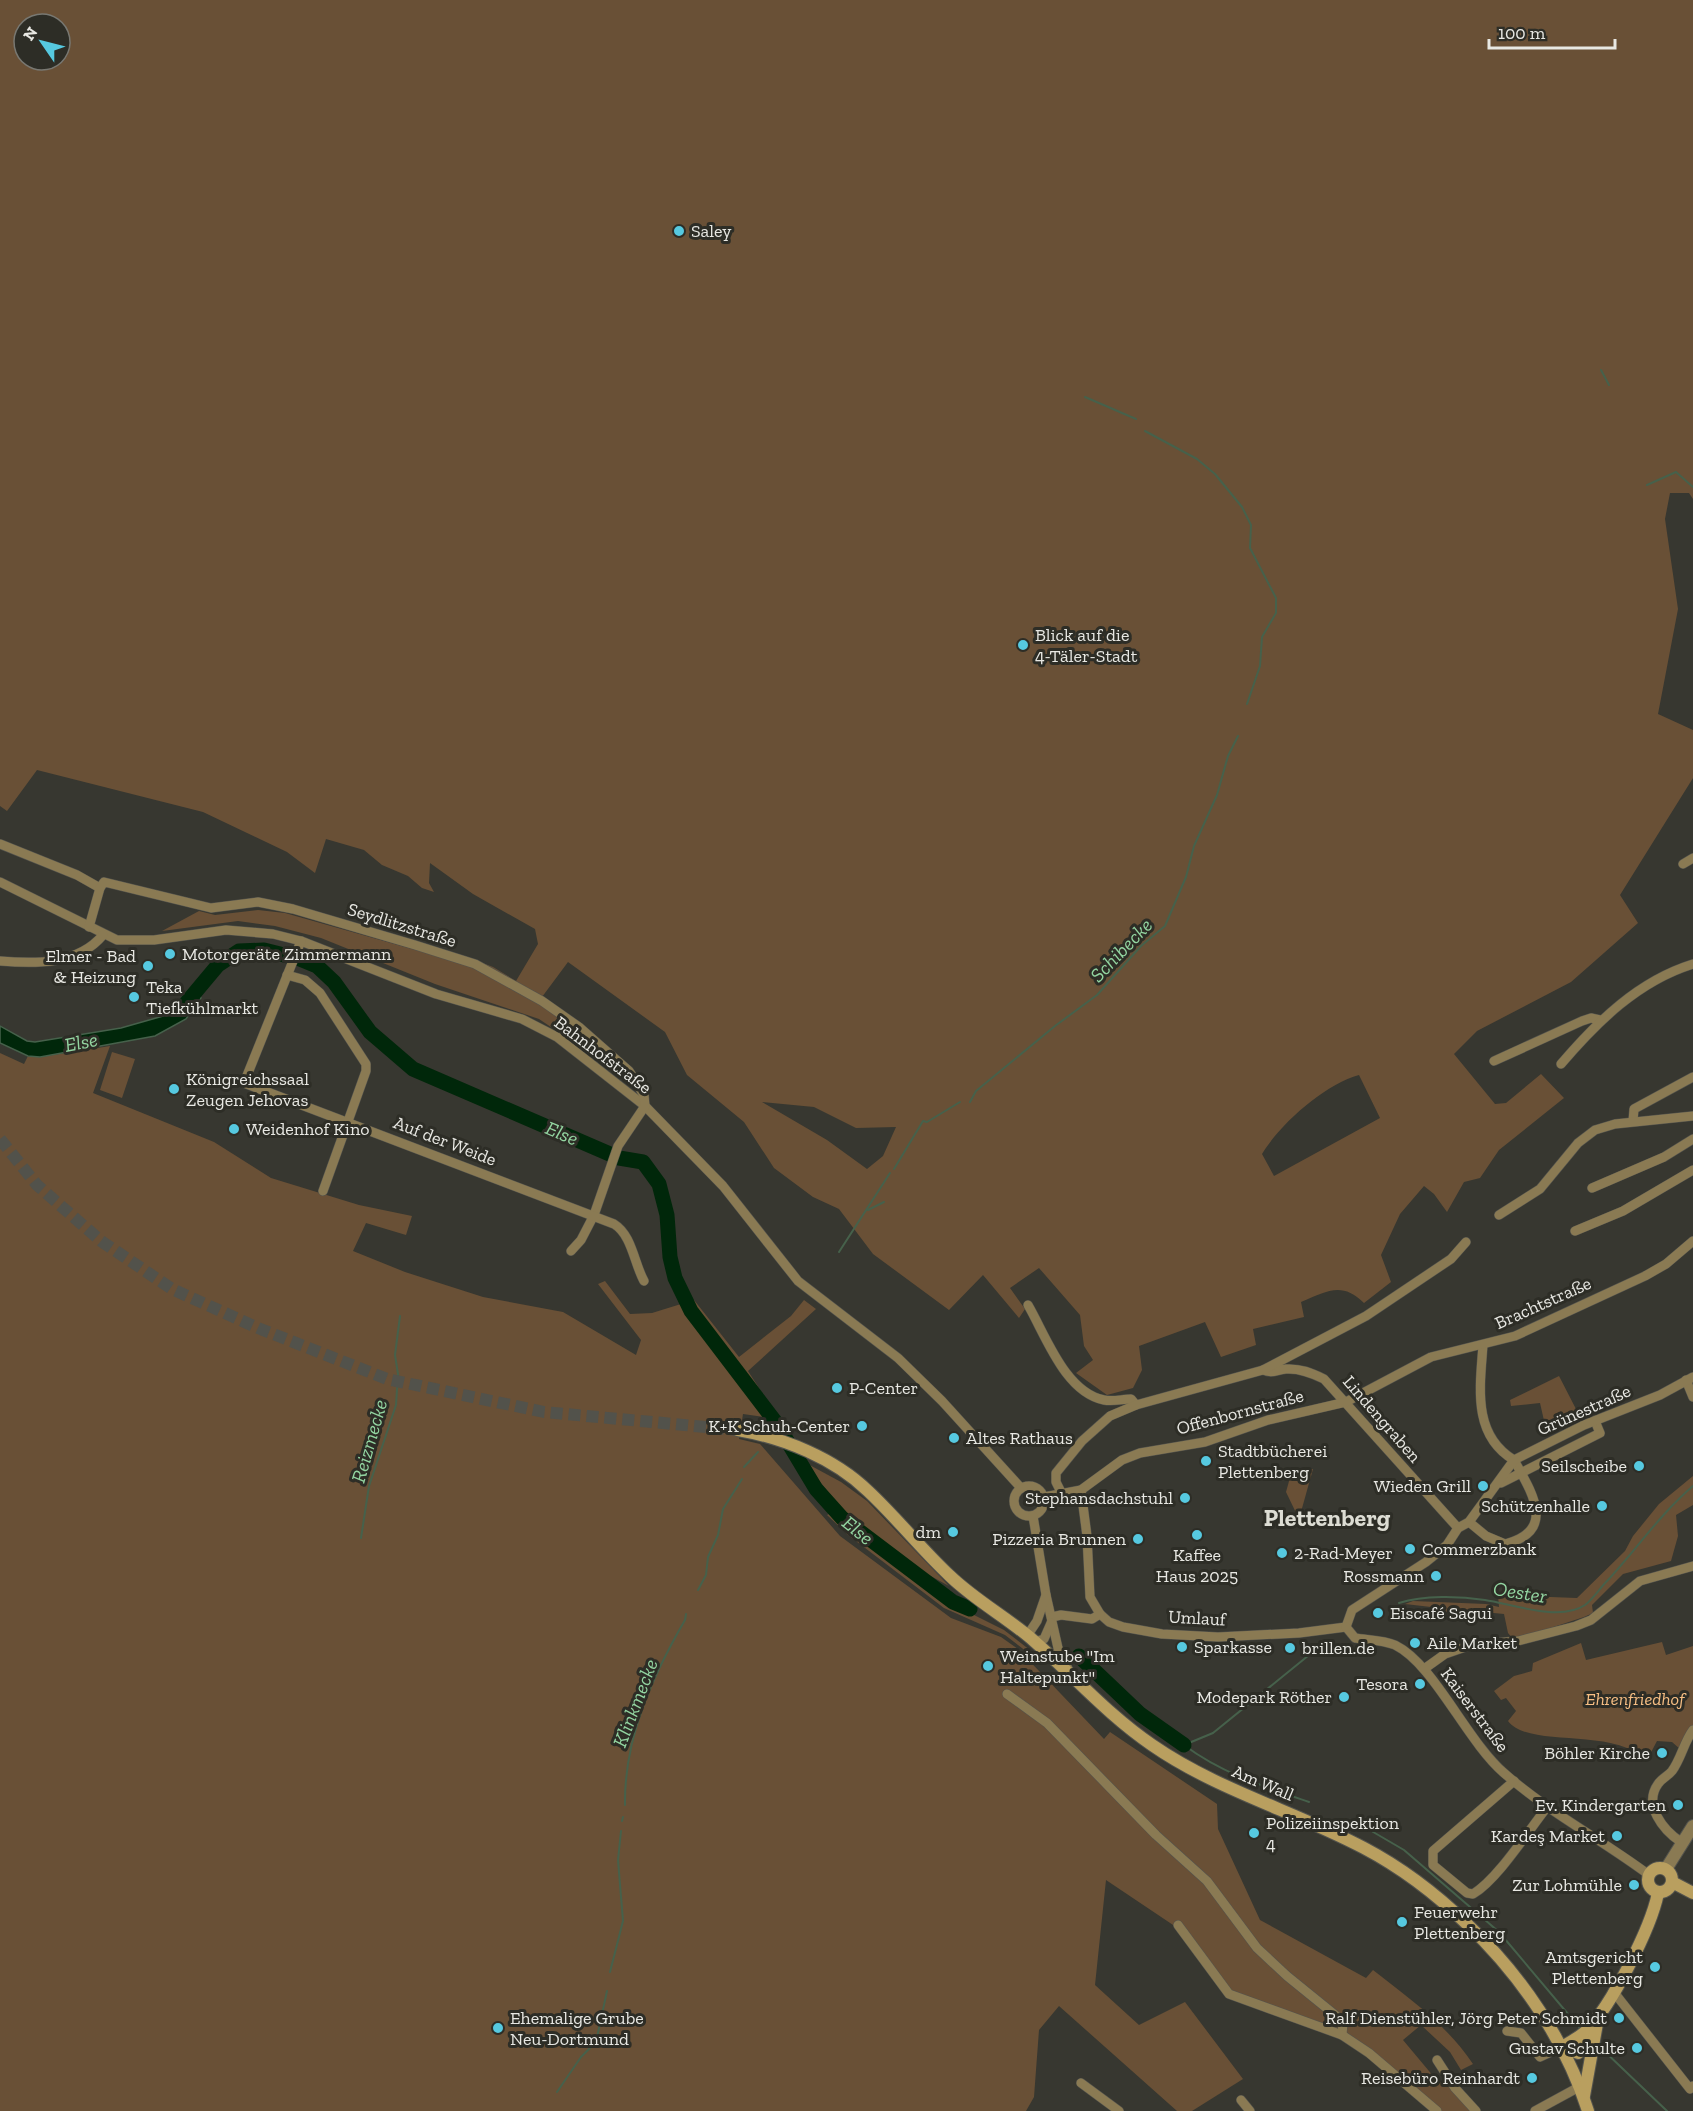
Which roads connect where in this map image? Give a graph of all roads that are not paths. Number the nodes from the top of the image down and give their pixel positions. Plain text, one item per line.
1 (0, 844) edge
2 (1693, 858) edge
3 (1683, 864) dead end
4 (0, 882) edge
5 (100, 888) junction
6 (89, 927) junction
7 (103, 935) junction
8 (301, 941) junction
9 (0, 961) edge
10 (1693, 963) edge
11 (289, 971) junction
12 (1600, 1020) junction
13 (1494, 1061) dead end
14 (1561, 1064) dead end
15 (1693, 1077) edge
16 (645, 1106) junction
17 (1693, 1116) edge
18 (348, 1121) junction
19 (1634, 1121) junction
20 (1693, 1139) edge
21 (1693, 1170) edge
22 (1592, 1188) dead end
23 (323, 1191) dead end
24 (594, 1215) junction
25 (1498, 1215) dead end
26 (1575, 1231) dead end
27 (1693, 1241) edge
28 (1466, 1242) dead end
29 (571, 1251) dead end
30 (644, 1281) dead end
31 (1028, 1305) dead end
32 (1483, 1345) junction
33 (1263, 1370) junction
34 (1689, 1378) edge
35 (1693, 1397) edge
36 (1346, 1402) junction
37 (1136, 1405) junction
38 (1595, 1420) junction
39 (738, 1430) tunnel mouth
40 (1514, 1460) junction
41 (1521, 1472) junction
42 (1499, 1484) junction
43 (1021, 1488) junction
44 (1081, 1490) junction
45 (1062, 1494) junction
46 (1044, 1497) junction
47 (1033, 1516) junction
48 (1469, 1522) junction
49 (1458, 1528) junction
50 (1693, 1566) edge
51 (1046, 1595) junction
52 (1100, 1614) junction
53 (1052, 1617) junction
54 (1346, 1627) junction
55 (1031, 1639) junction
56 (1424, 1669) junction
57 (1072, 1678) junction
58 (1007, 1694) dead end
59 (1693, 1730) edge
60 (1514, 1781) junction
61 (1548, 1806) junction
62 (1693, 1826) edge
63 (1681, 1842) junction
64 (1666, 1869) junction
65 (1649, 1875) junction
66 (1672, 1882) junction
67 (1658, 1893) junction
68 (1693, 1893) edge
69 (1178, 1925) dead end
70 (1613, 1991) junction
71 (1599, 2014) junction
72 (1507, 2031) dead end
73 (1342, 2035) junction
74 (1594, 2040) junction
75 (1562, 2047) junction
76 (1437, 2061) dead end
77 (1081, 2083) dead end
78 (1693, 2086) edge
79 (1579, 2087) junction
80 (1241, 2100) dead end
81 (1586, 2105) edge
82 (1119, 2111) edge
83 (1250, 2111) edge
84 (1437, 2111) edge
85 (1476, 2111) edge
86 (1535, 2111) edge

1 - 5 street
2 - 3 street
4 - 6 street, Bahnhofstraße
5 - 6 street
5 - 16 street, Seydlitzstraße
6 - 7 street, Bahnhofstraße
7 - 8 street, Bahnhofstraße
7 - 9 street
8 - 11 street, Auf der Weide
8 - 16 street, Bahnhofstraße
10 - 12 street
11 - 18 street
11 - 18 street, Auf der Weide
12 - 13 street
12 - 14 street
15 - 19 street
16 - 24 street
16 - 43 street, Bahnhofstraße
17 - 19 street
18 - 23 street
18 - 24 street, Auf der Weide
19 - 25 street
20 - 22 street
21 - 26 street
24 - 29 street
24 - 30 street, Auf der Weide
27 - 32 street, Brachtstraße
28 - 33 street
31 - 37 street
32 - 36 street, Offenbornstraße
32 - 40 street, Brachtstraße
33 - 36 street, Lindengraben
33 - 37 street
34 - 35 street
34 - 38 street, Grünestraße
36 - 44 street, Offenbornstraße
36 - 49 street, Lindengraben
37 - 45 street
38 - 40 street, Grünestraße
38 - 41 street
39 - 55 main road
40 - 41 street, Brachtstraße
40 - 42 street
41 - 42 street
41 - 48 street, Brachtstraße
42 - 48 street
43 - 46 street
43 - 47 street
44 - 45 street
44 - 52 street
45 - 46 street
46 - 47 street
47 - 51 street, Am Wall
48 - 49 street
49 - 54 street
50 - 56 street
51 - 53 street, Am Wall
51 - 55 street, Am Wall
52 - 53 street
52 - 54 street, Umlauf
53 - 55 street
53 - 57 street, Am Wall
54 - 56 street, Kaiserstraße
55 - 57 main road, Am Wall
56 - 60 street, Kaiserstraße
57 - 75 main road, Am Wall
58 - 73 street
59 - 63 street
60 - 61 street, Kaiserstraße
60 - 61 street
61 - 65 street, Kaiserstraße
62 - 63 street
63 - 64 street
64 - 65 main road
64 - 66 main road
65 - 67 main road
66 - 67 main road
66 - 68 main road
67 - 70 main road
69 - 73 street
70 - 71 main road
70 - 78 street
71 - 74 main road
71 - 75 main road
72 - 75 street
73 - 84 street
74 - 75 main road
74 - 81 main road
75 - 79 main road, Am Wall
76 - 85 street
77 - 82 street
79 - 81 main road, Am Wall
79 - 86 street
80 - 83 street

